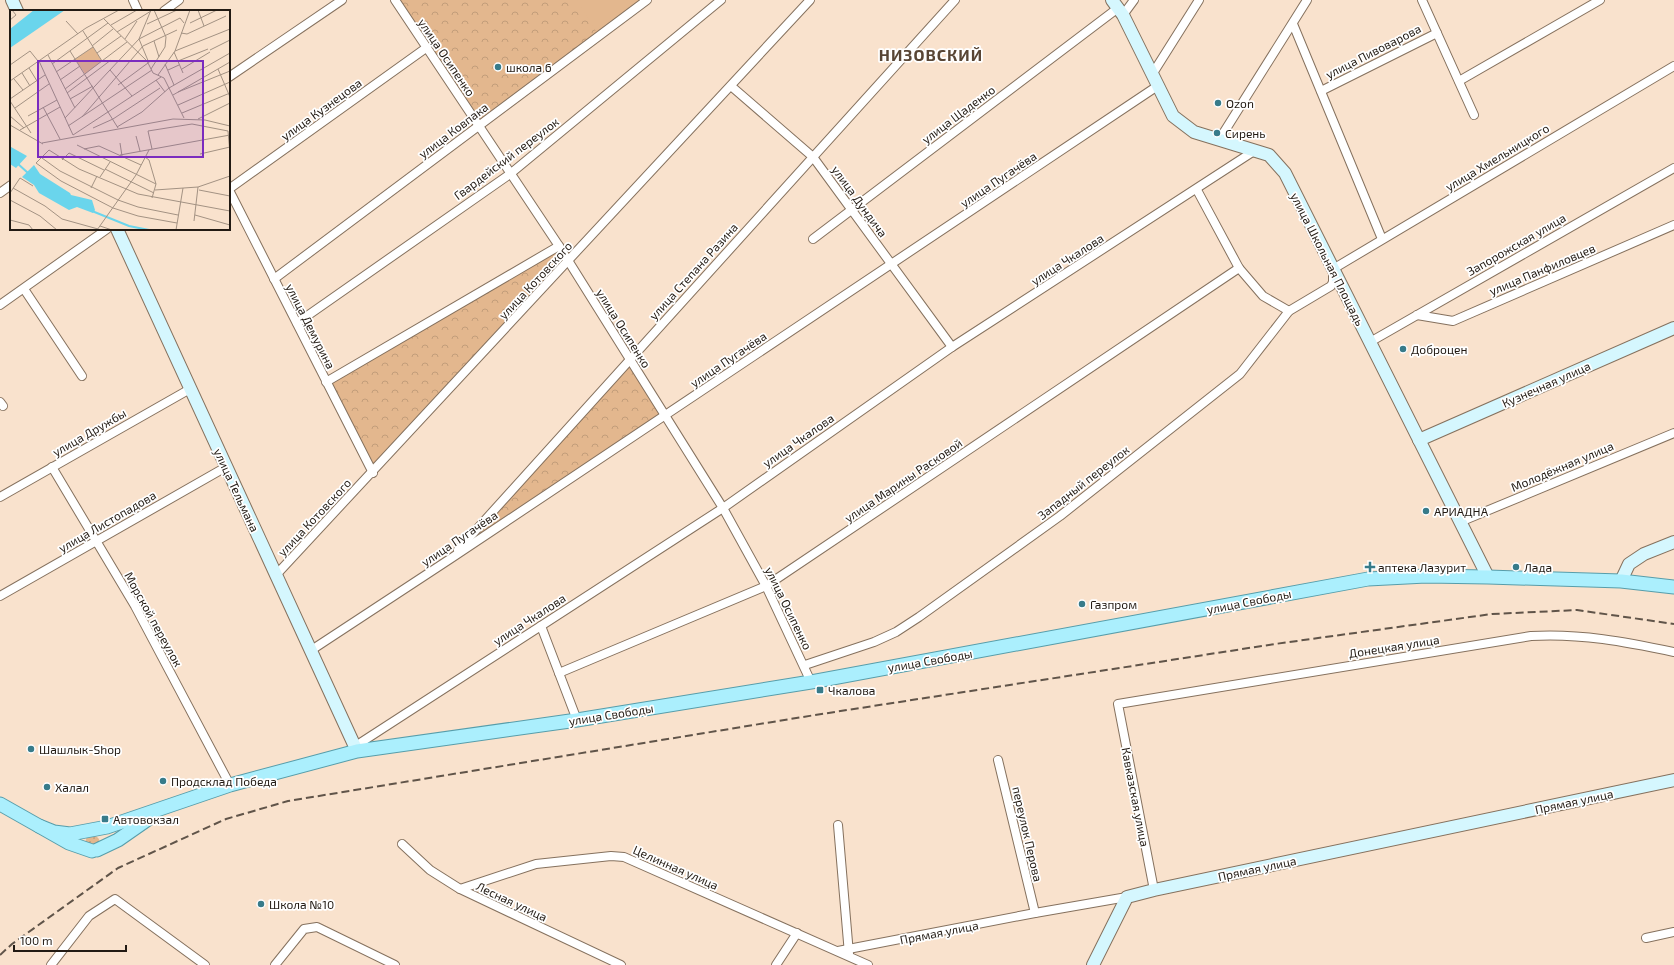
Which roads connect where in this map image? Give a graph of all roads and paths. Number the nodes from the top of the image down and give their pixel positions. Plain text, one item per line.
1 (12, 0) edge
2 (133, 0) edge
3 (179, 0) edge
4 (342, 0) edge
5 (395, 0) edge
6 (647, 0) edge
7 (721, 0) edge
8 (810, 0) edge
9 (955, 0) edge
10 (1134, 0) edge
11 (1199, 0) edge
12 (1308, 0) edge
13 (1422, 0) edge
14 (1600, 0) edge
15 (1118, 8) edge
16 (17, 10) edge
17 (138, 10) edge
18 (165, 10) edge
19 (1292, 24) junction
20 (1437, 33) junction
21 (426, 48) junction
22 (1674, 66) edge
23 (1153, 73) junction
24 (230, 76) edge
25 (1459, 81) junction
26 (1159, 85) junction
27 (731, 86) junction
28 (1321, 92) junction
29 (1474, 115) dead end
30 (478, 126) junction
31 (1219, 140) junction
32 (1254, 151) junction
33 (813, 157) junction
34 (1674, 168) edge
35 (510, 174) junction
36 (10, 186) edge
37 (230, 189) edge
38 (1197, 190) junction
39 (230, 192) edge
40 (0, 193) edge
41 (851, 209) junction
42 (1674, 225) edge
43 (106, 230) edge
44 (117, 230) edge
45 (813, 239) dead end
46 (1382, 239) junction
47 (559, 246) junction
48 (568, 262) junction
49 (892, 264) junction
50 (1239, 268) junction
51 (1333, 269) junction
52 (274, 279) junction
53 (24, 289) junction
54 (0, 306) edge
55 (1289, 311) junction
56 (1417, 315) junction
57 (297, 323) junction
58 (1674, 328) edge
59 (1370, 342) junction
60 (952, 347) junction
61 (629, 359) junction
62 (82, 376) dead end
63 (326, 382) junction
64 (190, 389) junction
65 (665, 415) junction
66 (1674, 433) edge
67 (1419, 440) junction
68 (52, 467) junction
69 (226, 467) junction
70 (372, 473) junction
71 (0, 497) edge
72 (723, 508) junction
73 (1460, 522) junction
74 (95, 542) junction
75 (1674, 542) edge
76 (450, 559) junction
77 (276, 575) junction
78 (1488, 577) junction
79 (1621, 581) junction
80 (766, 586) junction
81 (1674, 587) edge
82 (0, 596) edge
83 (541, 626) junction
84 (310, 650) junction
85 (1674, 652) edge
86 (804, 665) junction
87 (559, 673) junction
88 (811, 682) junction
89 (1118, 704) joint
90 (578, 720) junction
91 (356, 749) junction
92 (998, 760) dead end
93 (1674, 780) edge
94 (230, 785) junction
95 (177, 803) junction
96 (0, 804) edge
97 (838, 825) dead end
98 (39, 826) junction
99 (89, 831) junction
100 (402, 844) dead end
101 (94, 850) junction
102 (460, 890) junction
103 (1154, 890) junction
104 (1127, 897) junction
105 (1035, 913) junction
106 (1674, 932) edge
107 (797, 933) junction
108 (1646, 938) dead end
109 (838, 951) joint
110 (849, 953) junction
111 (50, 965) edge
112 (205, 965) edge
113 (275, 965) edge
114 (395, 965) edge
115 (621, 965) edge
116 (776, 965) edge
117 (868, 965) edge
118 (1093, 965) edge

1 - 16 main road
2 - 17 street
3 - 18 street
4 - 24 street
5 - 21 street, улица Осипенко
6 - 30 street, улица Ковпака
7 - 35 street, Гвардейский переулок
8 - 27 street, улица Котовского
9 - 33 street, улица Степана Разина
10 - 15 street, улица Щаденко
11 - 23 street
12 - 19 street
13 - 20 street
14 - 25 street
15 - 23 main road, улица Школьная Площадь
15 - 41 street, улица Щаденко
19 - 28 street
19 - 31 street
20 - 25 street
20 - 28 street, улица Пивоварова
21 - 30 street, улица Осипенко
21 - 37 street, улица Кузнецова
22 - 46 street, улица Хмельницкого
23 - 26 main road, улица Школьная Площадь
25 - 29 street
26 - 31 main road, улица Школьная Площадь
26 - 49 street, улица Пугачёва
27 - 33 street, улица Дундича
27 - 48 street, улица Котовского
28 - 46 street
30 - 35 street, улица Осипенко
30 - 52 street, улица Ковпака
31 - 32 main road, улица Школьная Площадь
32 - 38 street, улица Чкалова
32 - 51 main road, улица Школьная Площадь
33 - 41 street, улица Дундича
33 - 61 street, улица Степана Разина
34 - 56 street, Запорожская улица
35 - 47 street, улица Осипенко
35 - 57 street, Гвардейский переулок
36 - 40 street
38 - 50 street
38 - 60 street, улица Чкалова
39 - 52 street, улица Демурина
41 - 45 street, улица Щаденко
41 - 49 street, улица Дундича
42 - 56 street, улица Панфиловцев
43 - 53 street
44 - 64 main road, улица Тельмана
46 - 51 street, улица Хмельницкого
47 - 48 street, улица Осипенко
47 - 63 street, улица Котовского
48 - 61 street, улица Осипенко
48 - 70 street, улица Котовского
49 - 60 street, улица Дундича
49 - 65 street, улица Пугачёва
50 - 55 street
50 - 80 street, улица Марины Расковой
51 - 55 street, Западный переулок
51 - 59 main road, улица Школьная Площадь
52 - 57 street, улица Демурина
53 - 54 street
53 - 62 street
55 - 86 street, Западный переулок
56 - 59 street, Запорожская улица
57 - 63 street, улица Демурина
58 - 67 main road, Кузнечная улица
59 - 67 main road, улица Школьная Площадь
60 - 72 street, улица Чкалова
61 - 65 street, улица Осипенко
61 - 76 street, улица Степана Разина
63 - 70 street, улица Демурина
64 - 68 street, улица Дружбы
64 - 69 main road, улица Тельмана
65 - 72 street, улица Осипенко
65 - 76 street, улица Пугачёва
66 - 73 street, Молодёжная улица
67 - 73 main road, улица Школьная Площадь
68 - 71 street, улица Дружбы
68 - 74 street, Морской переулок
69 - 74 street, улица Листопадова
69 - 77 main road, улица Тельмана
70 - 77 street, улица Котовского
72 - 80 street, улица Осипенко
72 - 83 street, улица Чкалова
73 - 78 main road, улица Школьная Площадь
74 - 82 street, улица Листопадова
74 - 94 street, Морской переулок
75 - 79 main road
76 - 84 street, улица Пугачёва
77 - 84 main road, улица Тельмана
78 - 79 main road, улица Свободы
78 - 88 main road, улица Свободы
79 - 81 main road, улица Свободы
80 - 86 street, улица Осипенко
80 - 87 street, улица Марины Расковой
83 - 87 street
83 - 91 street, улица Чкалова
84 - 91 main road, улица Тельмана
85 - 89 street, Донецкая улица
86 - 88 street, улица Осипенко
87 - 90 street
88 - 90 main road, улица Свободы
89 - 103 street, Кавказская улица
90 - 91 main road, улица Свободы
91 - 94 main road, улица Свободы
92 - 105 street, переулок Перова
93 - 103 main road, Прямая улица
94 - 95 main road, улица Свободы
95 - 99 main road
95 - 101 main road
96 - 98 main road
97 - 110 street
98 - 99 main road
98 - 101 main road
99 - 101 main road
100 - 102 street, Лесная улица
102 - 107 street, Целинная улица
102 - 115 street, Лесная улица
103 - 104 main road, Прямая улица
104 - 105 street, Прямая улица
104 - 118 main road
105 - 110 street, Прямая улица
106 - 108 street
107 - 109 street, Целинная улица
107 - 116 street
109 - 110 street, Прямая улица
110 - 117 street
111 - 112 street
113 - 114 street

